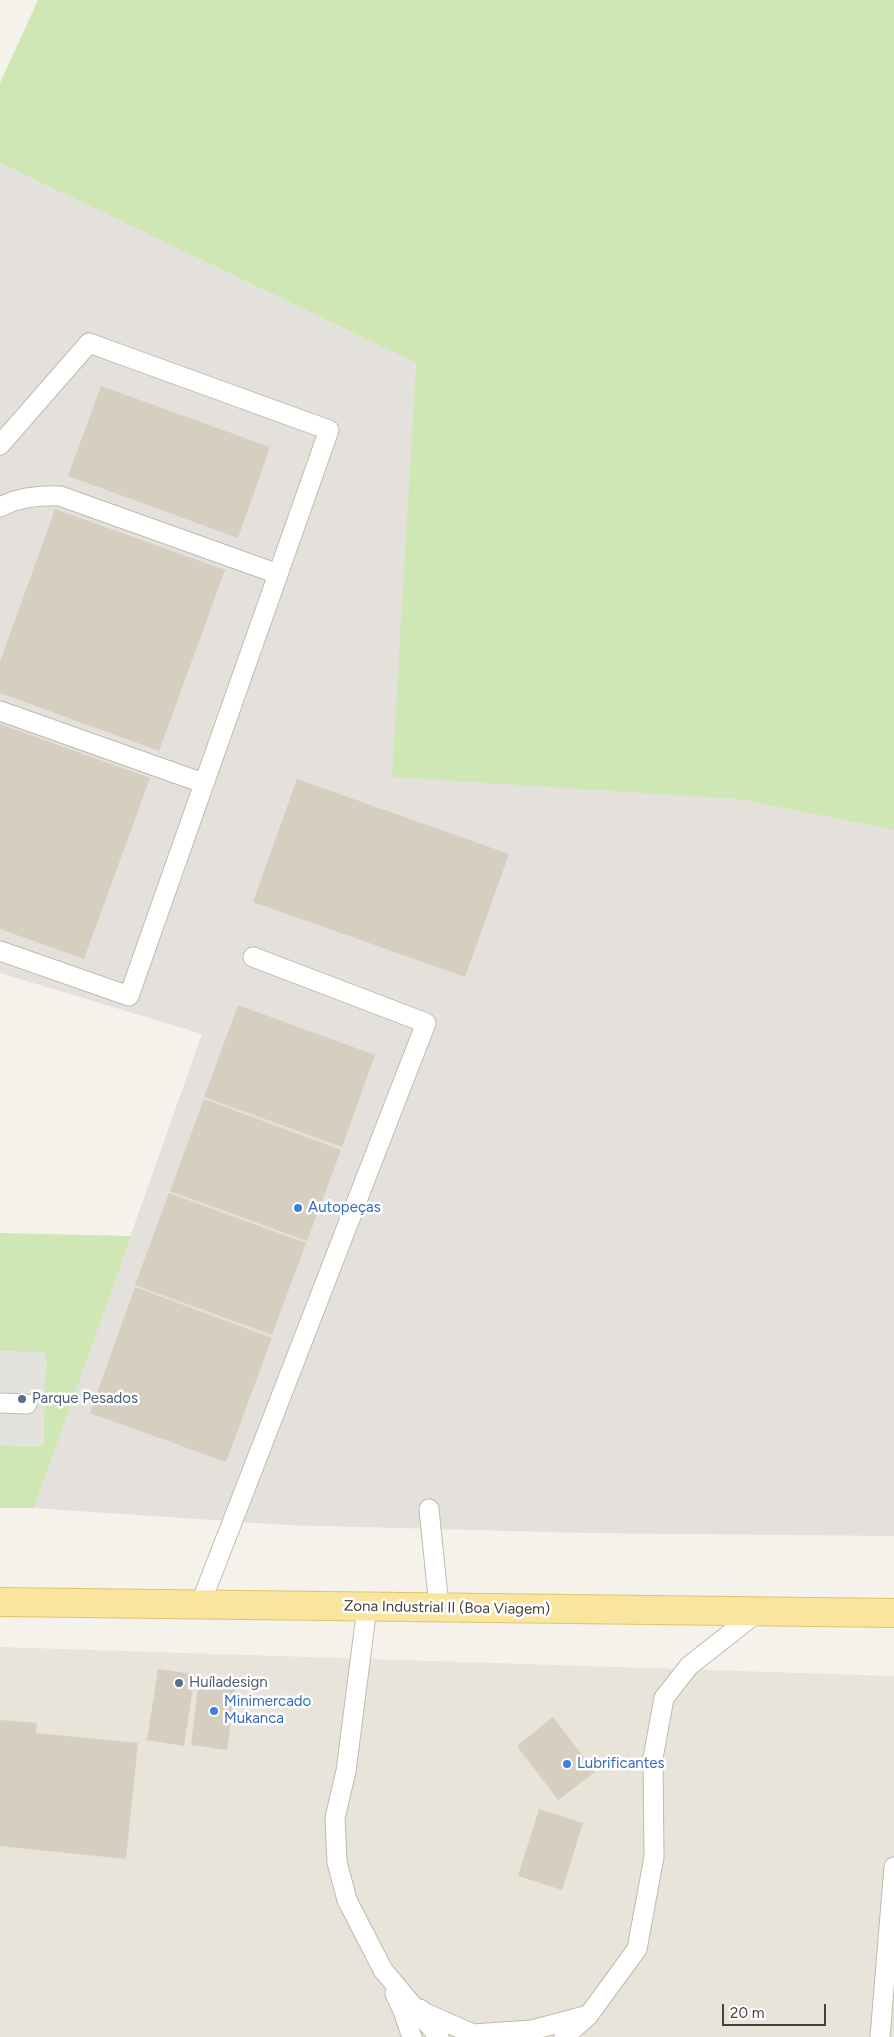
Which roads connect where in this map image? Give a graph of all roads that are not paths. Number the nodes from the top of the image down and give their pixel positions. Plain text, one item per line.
1 (0, 445) edge
2 (0, 508) edge
3 (278, 574) junction
4 (0, 711) edge
5 (204, 783) junction
6 (0, 951) edge
7 (253, 957) dead end
8 (0, 1403) edge
9 (27, 1404) dead end
10 (429, 1510) dead end
11 (0, 1602) edge
12 (200, 1604) junction
13 (367, 1607) junction
14 (439, 1607) junction
15 (760, 1611) junction
16 (894, 1613) edge
17 (894, 1867) edge
18 (383, 1970) junction
19 (588, 2016) junction
20 (412, 2037) edge
21 (439, 2037) edge
22 (564, 2037) edge
23 (880, 2037) edge

1 - 3 lane
2 - 3 lane
3 - 5 lane
4 - 5 lane
5 - 6 lane
7 - 12 lane
8 - 9 lane
10 - 14 lane
11 - 12 main road, Zona Industrial II (Boa Viagem)
12 - 13 main road, Zona Industrial II (Boa Viagem)
13 - 14 main road, Zona Industrial II (Boa Viagem)
13 - 18 lane
14 - 15 main road, Zona Industrial II (Boa Viagem)
15 - 16 main road, Zona Industrial II (Boa Viagem)
15 - 19 lane
17 - 23 lane
18 - 19 lane
18 - 20 lane
18 - 21 lane
19 - 22 lane

